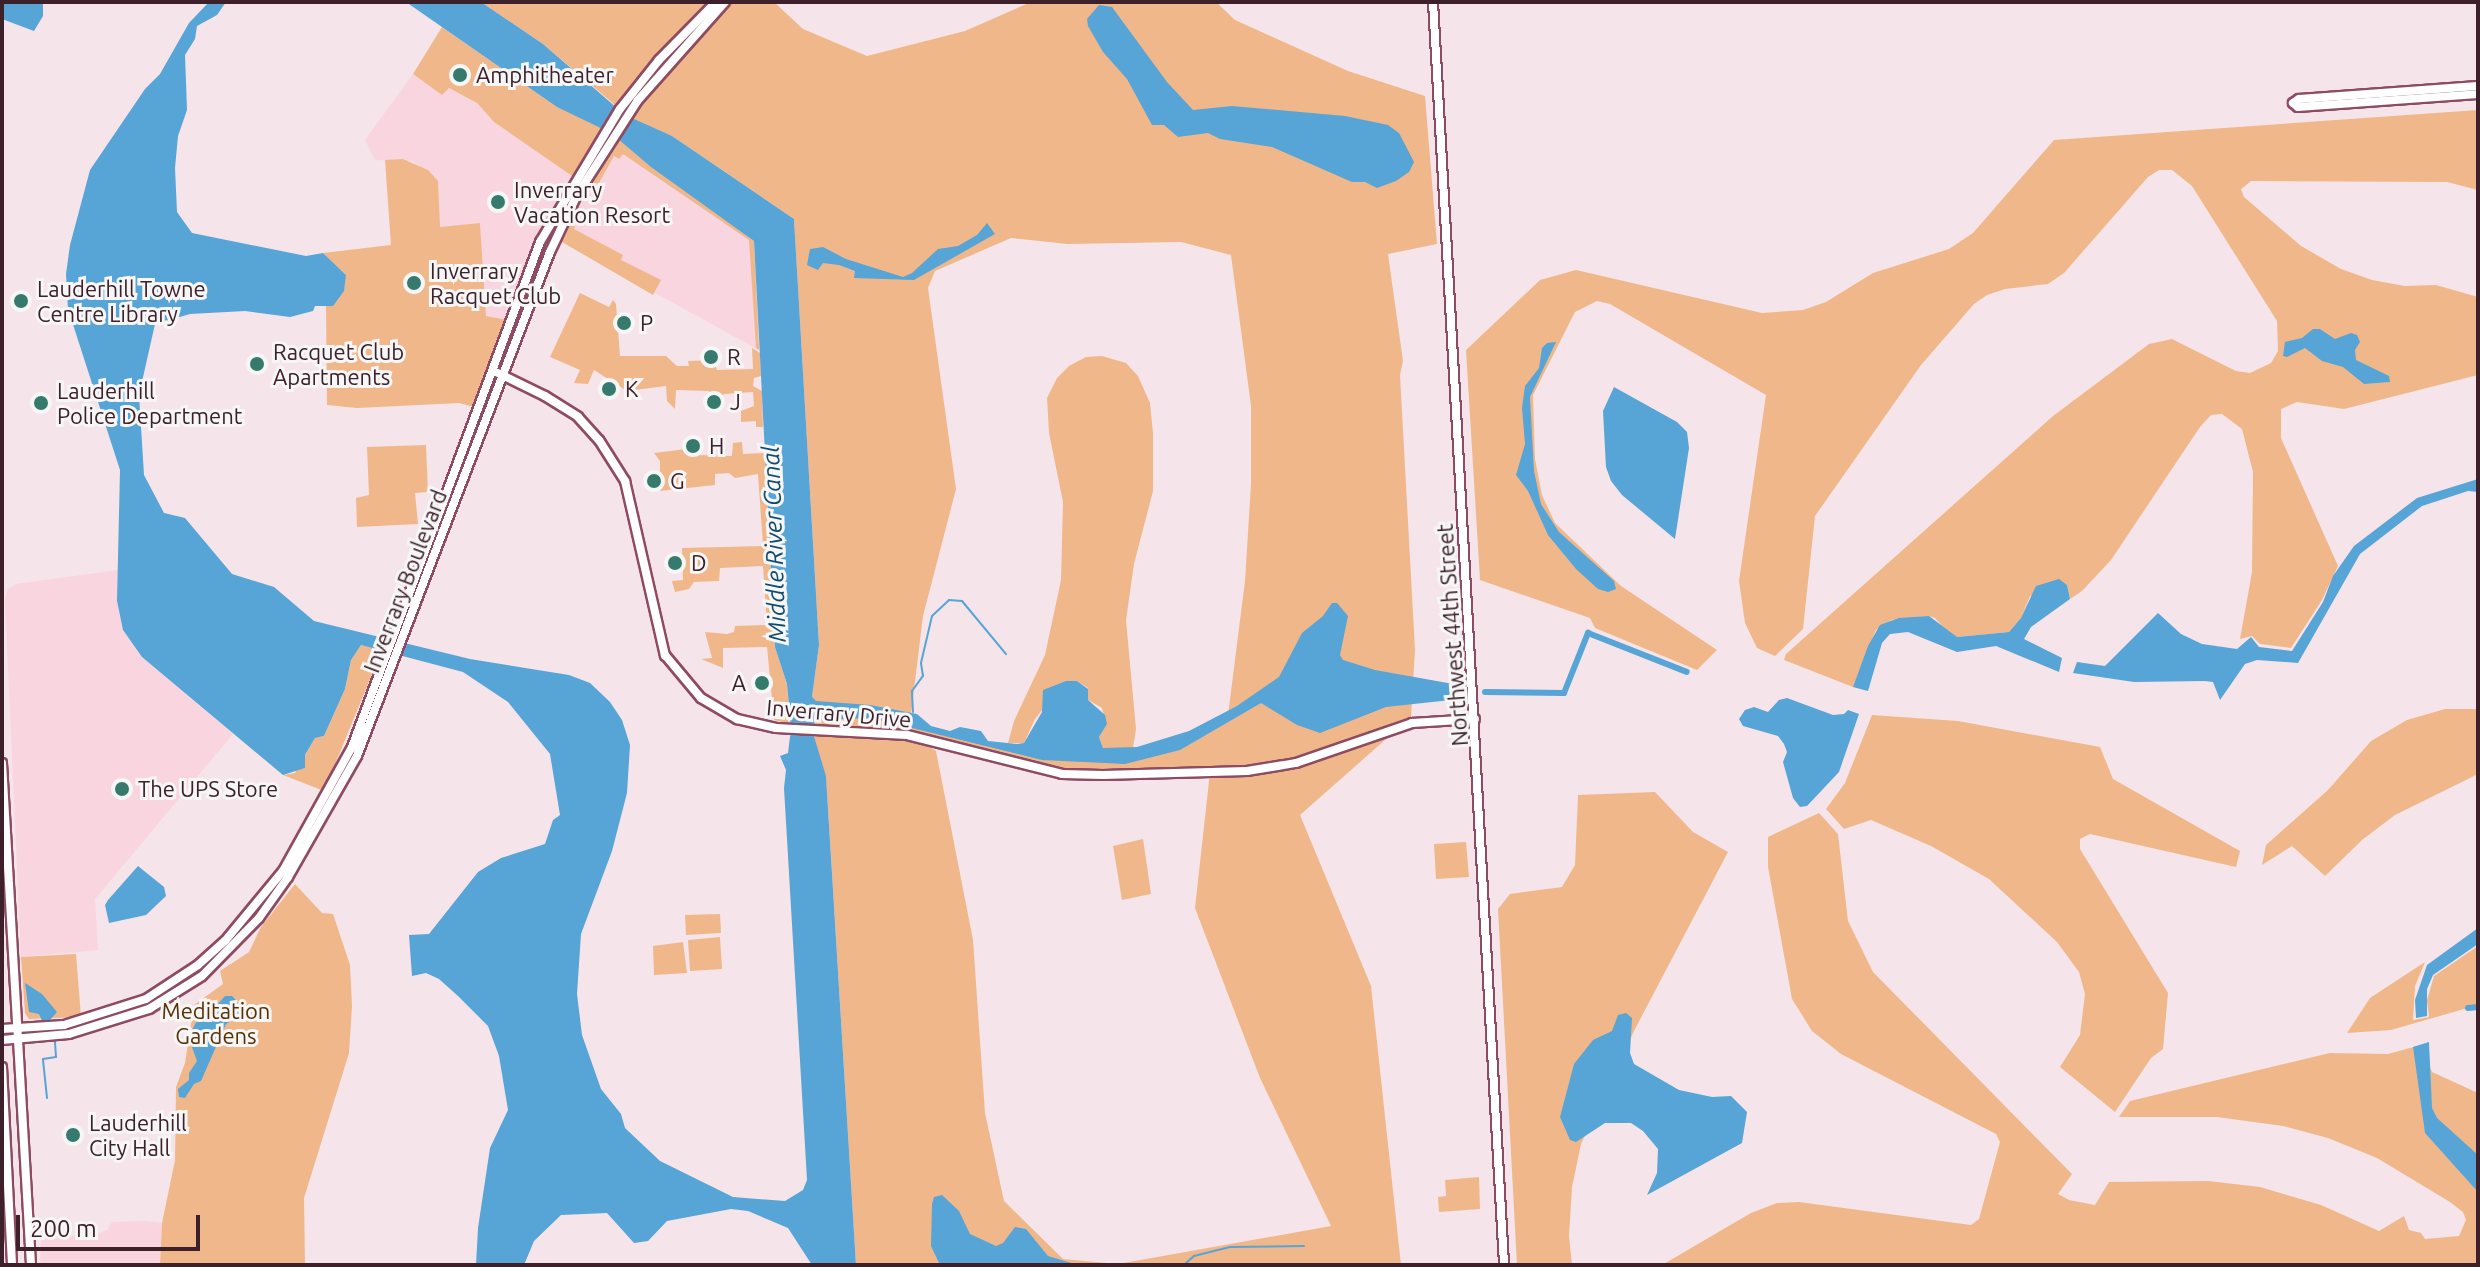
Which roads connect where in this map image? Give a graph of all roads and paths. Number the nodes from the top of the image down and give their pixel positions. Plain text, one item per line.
1 (716, 2) edge
2 (725, 2) edge
3 (1433, 2) edge
4 (2478, 86) edge
5 (2478, 94) edge
6 (624, 111) junction
7 (498, 373) junction
8 (389, 664) junction
9 (1475, 719) junction
10 (2, 763) edge
11 (2, 780) edge
12 (146, 999) junction
13 (136, 1013) junction
14 (18, 1028) junction
15 (2, 1029) edge
16 (18, 1038) junction
17 (2, 1040) edge
18 (2, 1067) edge
19 (12, 1265) edge
20 (31, 1265) edge
21 (1504, 1265) edge

1 - 6 street, Inverrary Boulevard
2 - 6 street, Inverrary Boulevard
3 - 9 street, Northwest 44th Street
4 - 5 street
6 - 7 street, Inverrary Boulevard
7 - 8 street, Inverrary Boulevard
7 - 9 street, Inverrary Drive
8 - 12 street, Inverrary Boulevard
8 - 13 street, Inverrary Boulevard
9 - 21 street, Northwest 44th Street
10 - 11 street
11 - 14 street
12 - 13 street
12 - 14 street, Inverrary Boulevard
13 - 16 street, Inverrary Boulevard
14 - 15 street, Inverrary Boulevard
14 - 16 street
16 - 17 street, Inverrary Boulevard
16 - 20 street
18 - 19 street

